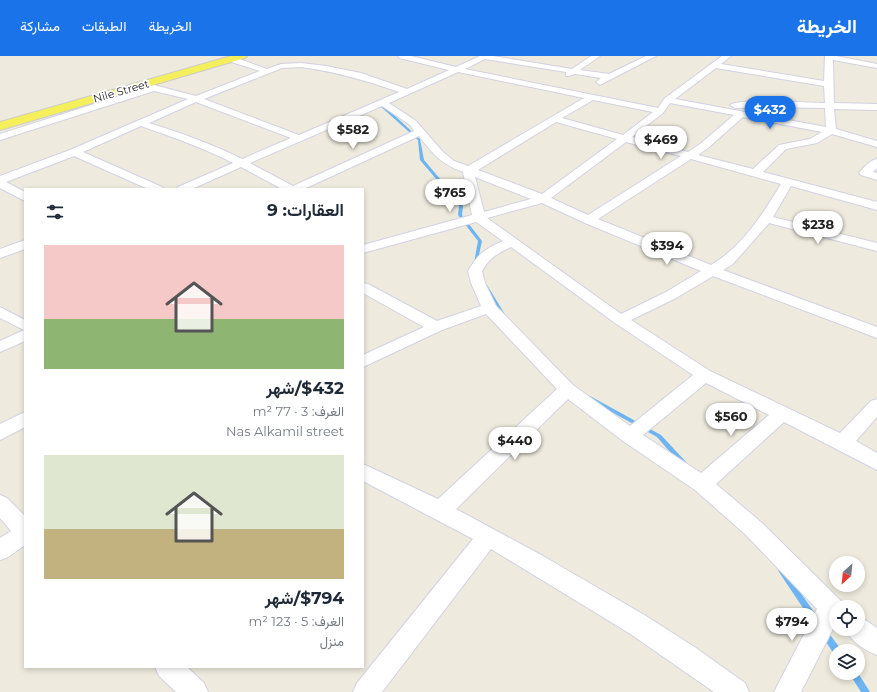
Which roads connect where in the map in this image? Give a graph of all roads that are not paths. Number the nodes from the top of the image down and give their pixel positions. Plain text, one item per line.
1 (402, 56) edge
2 (486, 56) edge
3 (596, 56) edge
4 (652, 56) edge
5 (829, 56) edge
6 (235, 57) edge
7 (718, 60) edge
8 (877, 66) edge
9 (456, 70) junction
10 (266, 71) junction
11 (574, 71) junction
12 (609, 78) junction
13 (555, 83) junction
14 (828, 84) junction
15 (407, 92) junction
16 (581, 93) junction
17 (593, 96) junction
18 (196, 99) junction
19 (668, 100) junction
20 (383, 103) junction
21 (831, 105) junction
22 (707, 106) junction
23 (877, 107) edge
24 (660, 110) junction
25 (742, 113) junction
26 (554, 119) junction
27 (0, 122) edge
28 (140, 123) junction
29 (0, 126) edge
30 (832, 131) junction
31 (420, 132) junction
32 (0, 137) edge
33 (626, 137) junction
34 (299, 138) junction
35 (877, 144) edge
36 (74, 152) junction
37 (690, 155) junction
38 (877, 162) edge
39 (243, 164) junction
40 (468, 171) junction
41 (755, 173) junction
42 (877, 177) edge
43 (0, 182) edge
44 (788, 182) junction
45 (156, 188) edge
46 (184, 188) edge
47 (289, 188) edge
48 (298, 188) edge
49 (24, 196) edge
50 (543, 199) junction
51 (877, 206) edge
52 (479, 218) junction
53 (766, 219) junction
54 (589, 220) junction
55 (512, 242) junction
56 (24, 244) edge
57 (877, 247) edge
58 (364, 249) edge
59 (0, 254) edge
60 (713, 271) junction
61 (364, 288) edge
62 (489, 308) junction
63 (0, 312) edge
64 (620, 320) junction
65 (24, 325) edge
66 (436, 327) junction
67 (877, 333) edge
68 (24, 336) edge
69 (0, 348) edge
70 (364, 362) edge
71 (704, 375) junction
72 (567, 389) junction
73 (877, 405) edge
74 (782, 414) junction
75 (24, 420) edge
76 (0, 433) edge
77 (630, 436) junction
78 (843, 443) junction
79 (877, 462) edge
80 (364, 474) edge
81 (702, 484) junction
82 (0, 504) edge
83 (442, 510) junction
84 (24, 531) edge
85 (24, 533) edge
86 (488, 536) junction
87 (0, 550) edge
88 (829, 606) edge
89 (829, 617) edge
90 (865, 634) edge
91 (877, 643) edge
92 (169, 668) edge
93 (195, 692) edge
94 (366, 692) edge
95 (736, 692) edge
96 (787, 692) edge

1 - 9 street
2 - 9 street
2 - 11 street
3 - 11 street
4 - 12 street
5 - 8 street
5 - 14 street
6 - 10 street
6 - 27 main road, Nile Street
6 - 29 main road, Nile Street
7 - 14 street
7 - 19 street
9 - 13 street
9 - 15 street
10 - 15 street
10 - 18 street
11 - 12 street
11 - 13 street
12 - 16 street
13 - 16 street
14 - 21 street
15 - 20 street
16 - 17 street
17 - 24 street
17 - 26 street
18 - 28 street
18 - 32 street
18 - 34 street
19 - 22 street
19 - 24 street
20 - 31 street
20 - 34 street
21 - 22 street
21 - 23 street
21 - 30 street
22 - 25 street
24 - 33 street
25 - 30 street
25 - 37 street
26 - 33 street
26 - 40 street
28 - 36 street
28 - 39 street
30 - 35 street
30 - 41 street
31 - 40 street
31 - 48 street
33 - 37 street
33 - 50 street
34 - 39 street
36 - 43 street
36 - 45 street
37 - 41 street
37 - 54 street
38 - 42 street
39 - 46 street
39 - 47 street
40 - 50 street
40 - 52 street
41 - 44 street
43 - 49 street
44 - 51 street
44 - 53 street
50 - 52 street
50 - 54 street
52 - 55 street
52 - 58 street
53 - 57 street
53 - 60 street
54 - 60 street
55 - 62 street
55 - 64 street
56 - 59 street
60 - 64 street
60 - 67 street
61 - 66 street
62 - 66 street
62 - 72 street
63 - 65 street
64 - 71 street
66 - 70 street
68 - 69 street
71 - 74 street
71 - 77 street
72 - 77 street
72 - 83 street
73 - 78 street
74 - 78 street
74 - 81 street
75 - 76 street
77 - 81 street
78 - 79 street
80 - 83 street
81 - 88 street
82 - 84 street
83 - 86 street
85 - 87 street
86 - 94 street
86 - 95 street
89 - 96 street
90 - 91 street
92 - 93 street

